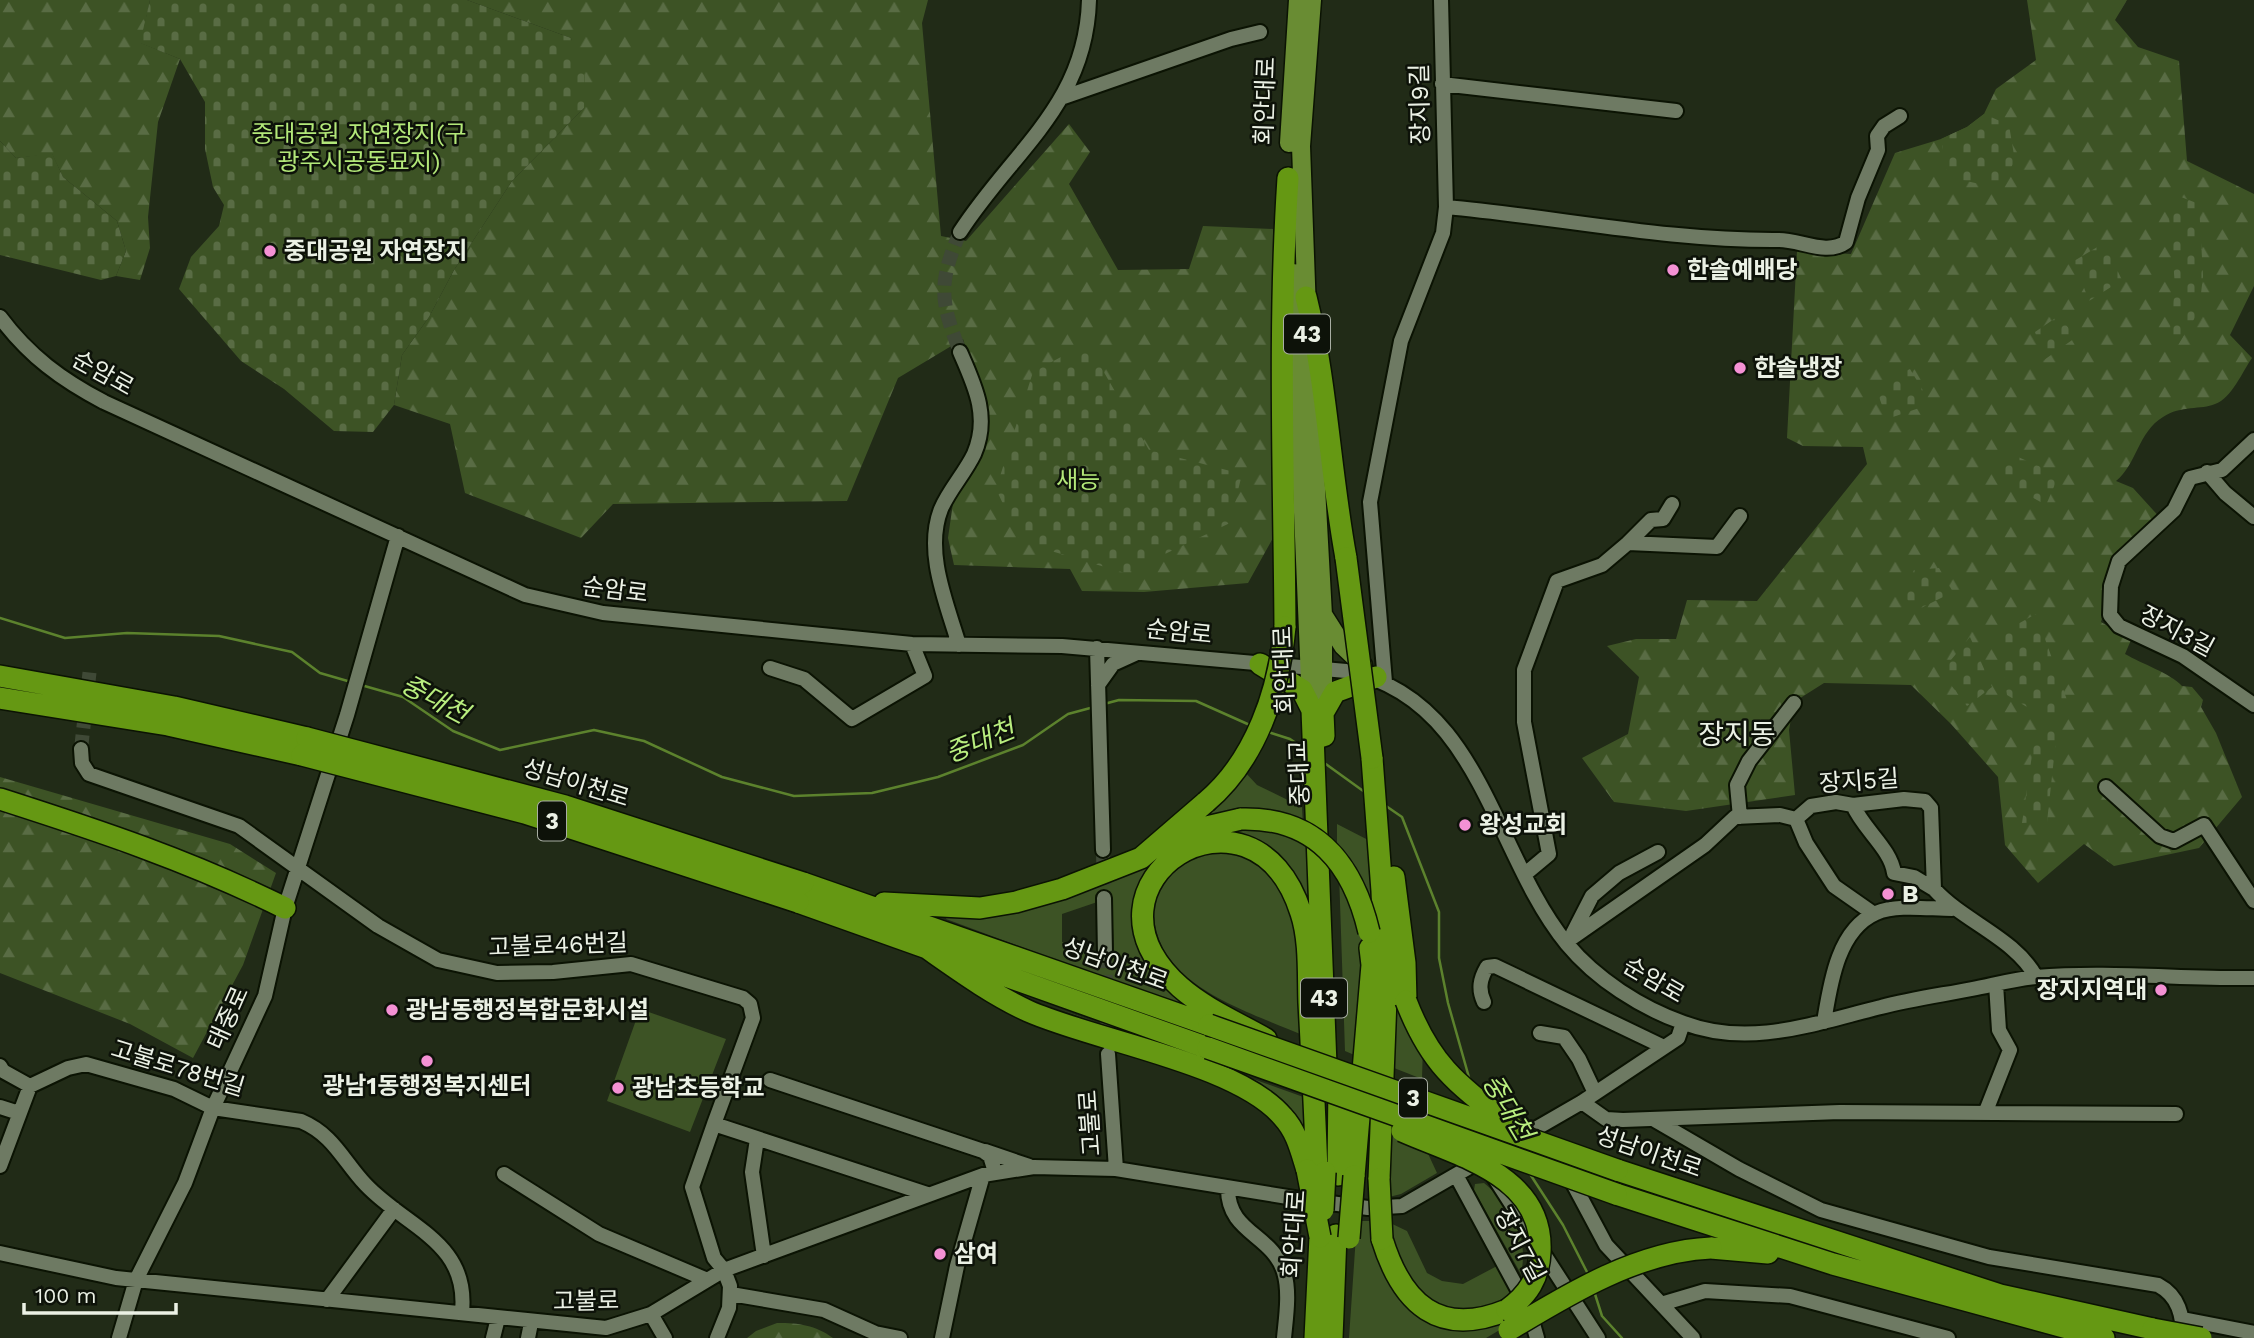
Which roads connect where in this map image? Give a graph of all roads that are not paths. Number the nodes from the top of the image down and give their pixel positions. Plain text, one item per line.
1 (1088, 0) edge
2 (1298, 0) edge
3 (1312, 0) edge
4 (1441, 0) edge
5 (1260, 32) dead end
6 (1442, 84) junction
7 (1064, 97) junction
8 (1676, 111) dead end
9 (1900, 117) dead end
10 (1288, 178) junction
11 (1446, 207) junction
12 (960, 232) tunnel mouth
13 (1306, 297) junction
14 (0, 317) edge
15 (960, 352) tunnel mouth
16 (2254, 440) edge
17 (2207, 472) junction
18 (1672, 504) dead end
19 (1740, 516) dead end
20 (2254, 517) edge
21 (398, 536) junction
22 (1628, 543) junction
23 (1316, 618) junction
24 (912, 644) junction
25 (959, 645) junction
26 (1062, 646) junction
27 (1097, 648) junction
28 (1142, 651) junction
29 (1266, 663) junction
30 (770, 668) dead end
31 (1316, 668) junction
32 (0, 676) edge
33 (1380, 679) junction
34 (1098, 686) junction
35 (0, 698) edge
36 (1794, 702) dead end
37 (2254, 705) edge
38 (1318, 711) junction
39 (304, 747) junction
40 (81, 749) tunnel mouth
41 (2106, 787) dead end
42 (0, 799) edge
43 (1853, 805) junction
44 (1740, 817) junction
45 (1796, 819) junction
46 (1321, 828) joint
47 (1103, 850) tunnel mouth
48 (1658, 852) dead end
49 (1141, 858) junction
50 (300, 868) junction
51 (1525, 874) junction
52 (1934, 889) junction
53 (1389, 891) junction
54 (800, 892) junction
55 (1104, 898) tunnel mouth
56 (847, 899) junction
57 (2254, 901) edge
58 (285, 908) junction
59 (1952, 909) junction
60 (1874, 914) junction
61 (1566, 942) junction
62 (924, 946) junction
63 (1105, 954) tunnel mouth
64 (2036, 977) junction
65 (2254, 978) edge
66 (1996, 984) junction
67 (1484, 1002) dead end
68 (1212, 1018) junction
69 (1824, 1022) junction
70 (1683, 1023) junction
71 (1540, 1033) dead end
72 (1664, 1047) junction
73 (1108, 1054) tunnel mouth
74 (0, 1066) edge
75 (1263, 1068) junction
76 (770, 1080) dead end
77 (30, 1086) junction
78 (1595, 1093) junction
79 (1582, 1102) junction
80 (0, 1107) edge
81 (213, 1108) junction
82 (1986, 1111) junction
83 (19, 1113) junction
84 (2176, 1114) dead end
85 (1653, 1119) junction
86 (714, 1124) junction
87 (1534, 1130) junction
88 (757, 1139) junction
89 (3, 1150) edge
90 (983, 1151) junction
91 (1485, 1156) junction
92 (0, 1166) edge
93 (1034, 1167) junction
94 (1116, 1169) junction
95 (989, 1173) junction
96 (1328, 1173) junction
97 (504, 1174) dead end
98 (1456, 1175) junction
99 (1228, 1189) junction
100 (927, 1194) junction
101 (394, 1209) junction
102 (1335, 1237) junction
103 (0, 1253) edge
104 (764, 1256) junction
105 (1824, 1261) junction
106 (724, 1270) junction
107 (705, 1279) junction
108 (136, 1280) junction
109 (732, 1294) junction
110 (327, 1300) junction
111 (1661, 1304) junction
112 (463, 1312) junction
113 (651, 1314) junction
114 (498, 1318) junction
115 (2183, 1319) junction
116 (1504, 1326) edge
117 (530, 1331) edge
118 (2254, 1333) edge
119 (120, 1338) edge
120 (493, 1338) edge
121 (666, 1338) edge
122 (717, 1338) edge
123 (900, 1338) edge
124 (942, 1338) edge
125 (1284, 1338) edge
126 (1315, 1338) edge
127 (1332, 1338) edge
128 (1340, 1338) edge
129 (1537, 1338) edge
130 (1598, 1338) edge
131 (1693, 1338) edge
132 (1948, 1338) edge
133 (2104, 1338) edge
134 (2183, 1338) edge
135 (2201, 1338) edge

1 - 7 street
2 - 10 main road, 회안대로 / 43
3 - 13 main road, 회안대로 / 43
4 - 6 street, 장지9길
5 - 7 street
6 - 8 street
6 - 11 street, 장지9길
7 - 12 street
9 - 11 street
10 - 23 main road, 회안대로 / 43
10 - 49 highway, bridge
11 - 33 street, 장지9길
13 - 23 main road, 회안대로 / 43
13 - 53 highway, bridge
14 - 21 street, 순암로
15 - 25 street
16 - 17 street, 장지3길
17 - 20 street
17 - 37 street, 장지3길
18 - 22 street
19 - 22 street
21 - 24 street, 순암로
21 - 50 street, 태중로
22 - 51 street
23 - 29 main road
23 - 31 main road, 회안대로 / 43
23 - 33 main road
24 - 25 street, 순암로
24 - 30 street
25 - 26 street, 순암로
26 - 27 street, 순암로
26 - 34 street
27 - 28 street, 순암로
27 - 34 street
28 - 29 street, 순암로
28 - 34 street
29 - 31 street, 순암로
29 - 38 highway
31 - 33 street, 순암로
31 - 38 main road, 회안대로 / 43
32 - 39 highway, 성남이천로 / 3
33 - 38 highway
33 - 51 street, 순암로
34 - 47 street
35 - 39 highway, 성남이천로 / 3
36 - 44 street
38 - 46 highway, 중대교 / 43
39 - 54 highway, 성남이천로 / 3, bridge
40 - 50 street, 고불로46번길
41 - 57 street
42 - 58 highway
43 - 45 street, 장지5길
43 - 52 street
43 - 52 street, 장지5길
44 - 45 street, 장지5길
44 - 61 street
45 - 60 street
46 - 96 highway, 회안대로 / 43
48 - 61 street
49 - 56 highway
49 - 96 highway, bridge
50 - 58 street, 태중로
50 - 86 street, 고불로46번길
51 - 61 street, 순암로
52 - 59 street
53 - 87 highway, bridge
53 - 116 highway, bridge
54 - 56 highway, 성남이천로 / 3
54 - 62 highway, 성남이천로 / 3
55 - 63 street
56 - 68 highway, 성남이천로 / 3
58 - 81 street, 태중로
59 - 60 street
59 - 64 street
60 - 69 street
61 - 70 street, 순암로
62 - 75 highway, 성남이천로 / 3, bridge
62 - 96 highway
64 - 65 street, 순암로
64 - 66 street, 순암로
66 - 69 street, 순암로
66 - 82 street
67 - 72 street
68 - 87 highway, 성남이천로 / 3, bridge
68 - 96 highway
69 - 70 street, 순암로
70 - 72 street
71 - 78 street
72 - 78 street
73 - 94 street, 고불로
74 - 77 street
75 - 105 highway, 성남이천로 / 3, bridge
75 - 116 highway, bridge
76 - 90 street
77 - 81 street, 고불로78번길
77 - 83 street
78 - 79 street
79 - 85 street
79 - 87 street
80 - 83 street
81 - 101 street, 고불로78번길
81 - 108 street, 태중로
82 - 84 street
82 - 85 street
83 - 89 street
85 - 115 street
86 - 88 street
86 - 106 street, 고불로46번길
87 - 91 street, bridge
87 - 111 street
87 - 135 highway, 성남이천로 / 3, bridge
88 - 100 street
88 - 104 street
89 - 92 street
90 - 93 street
90 - 95 street
91 - 98 street
91 - 130 street
93 - 94 street, 고불로
93 - 95 street, 고불로
94 - 99 street
95 - 100 street, 고불로
95 - 124 street
96 - 102 highway, bridge
96 - 102 highway, bridge
97 - 107 street
98 - 99 street
98 - 129 street, 장지7길
99 - 125 street
100 - 104 street, 고불로
101 - 110 street
101 - 112 street, 고불로78번길
102 - 126 highway, 회안대로
102 - 127 highway, 회안대로
102 - 128 highway
103 - 108 street, 고불로
104 - 106 street, 고불로
105 - 116 highway, bridge
105 - 133 highway, 성남이천로 / 3
106 - 107 street, 고불로
106 - 109 street, 고불로46번길
107 - 113 street, 고불로
108 - 110 street, 고불로
108 - 119 street, 태중로
109 - 122 street
109 - 123 street
110 - 112 street, 고불로
111 - 131 street
111 - 132 street
112 - 114 street, 고불로
113 - 117 street, 고불로
113 - 121 street
114 - 117 street, 고불로
114 - 120 street
115 - 118 street
115 - 134 street

